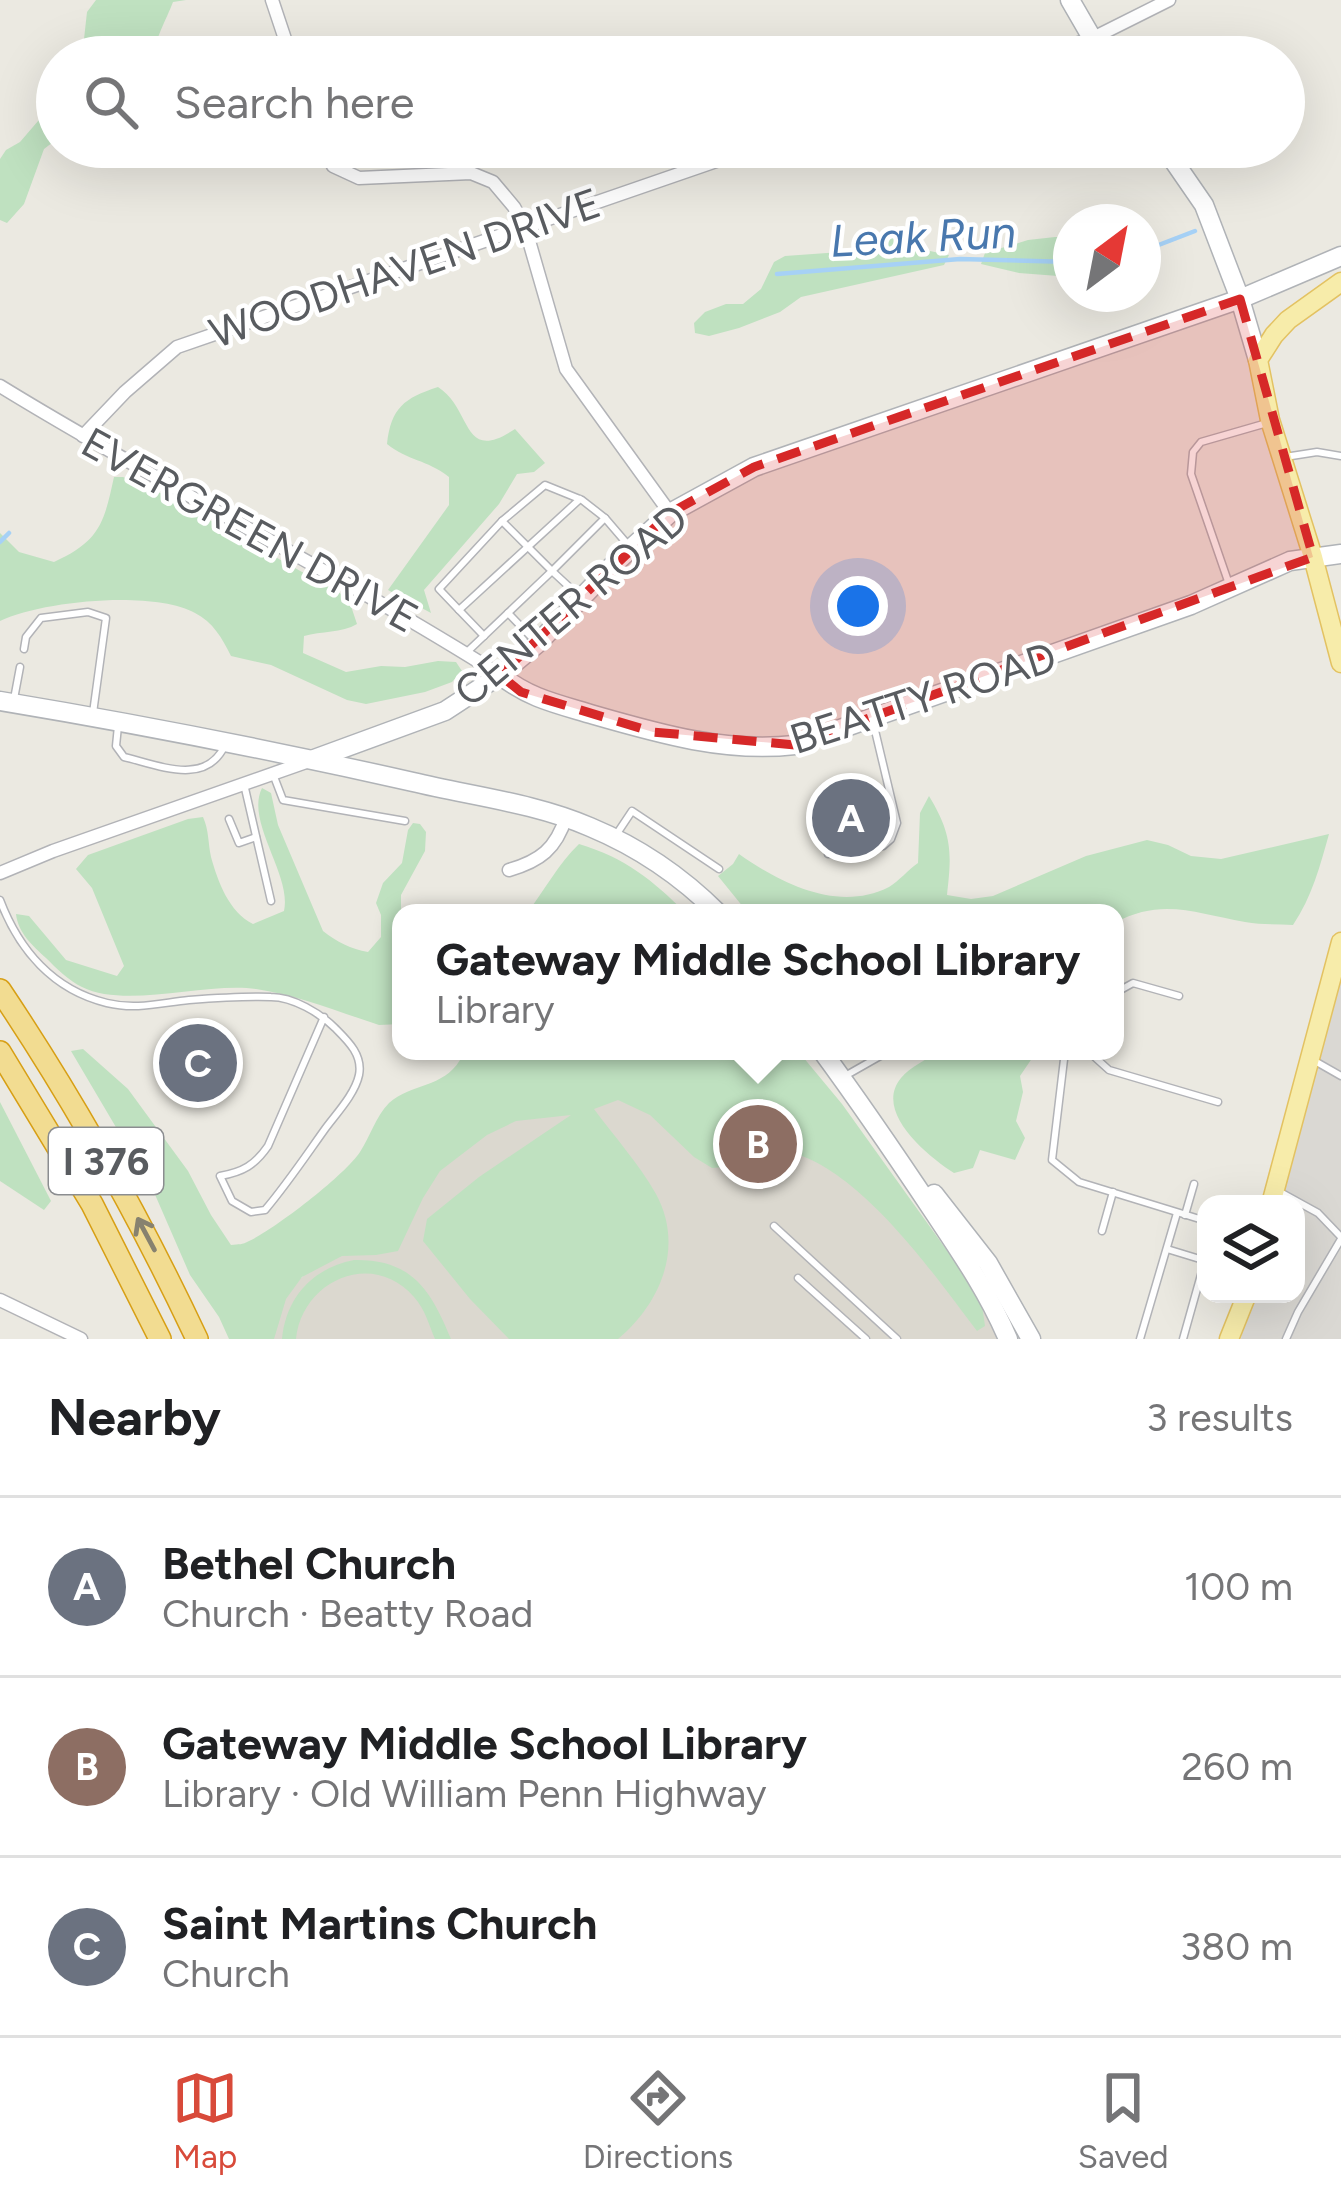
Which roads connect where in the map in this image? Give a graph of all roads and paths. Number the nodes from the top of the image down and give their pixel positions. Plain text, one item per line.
1 (272, 0) edge
2 (1070, 0) edge
3 (1169, 0) edge
4 (284, 36) edge
5 (1088, 36) edge
6 (1098, 36) edge
7 (337, 168) edge
8 (696, 168) edge
9 (1178, 168) edge
10 (525, 227) junction
11 (1341, 256) edge
12 (1341, 282) edge
13 (1240, 298) junction
14 (1258, 360) junction
15 (0, 386) edge
16 (1270, 422) junction
17 (82, 436) junction
18 (1341, 456) edge
19 (1282, 457) junction
20 (580, 499) junction
21 (670, 513) junction
22 (605, 518) junction
23 (502, 521) junction
24 (528, 547) junction
25 (631, 548) junction
26 (1341, 554) edge
27 (1313, 557) junction
28 (552, 571) junction
29 (1230, 588) junction
30 (581, 598) junction
31 (459, 610) junction
32 (508, 613) junction
33 (484, 636) junction
34 (537, 644) junction
35 (24, 649) dead end
36 (466, 653) junction
37 (1341, 663) edge
38 (20, 667) dead end
39 (500, 675) junction
40 (7, 702) edge
41 (92, 717) junction
42 (872, 719) junction
43 (119, 722) junction
44 (226, 742) junction
45 (314, 760) junction
46 (273, 774) junction
47 (244, 784) junction
48 (566, 817) junction
49 (229, 819) dead end
50 (405, 821) dead end
51 (256, 837) junction
52 (614, 838) junction
53 (828, 854) dead end
54 (719, 869) dead end
55 (509, 870) dead end
56 (0, 873) edge
57 (0, 900) edge
58 (271, 901) dead end
59 (709, 904) edge
60 (1341, 941) edge
61 (1124, 988) edge
62 (0, 991) edge
63 (1179, 996) dead end
64 (324, 1017) junction
65 (0, 1052) edge
66 (1310, 1058) junction
67 (829, 1060) edge
68 (874, 1060) edge
69 (1064, 1060) edge
70 (1098, 1060) edge
71 (1341, 1076) edge
72 (842, 1078) junction
73 (1218, 1102) dead end
74 (892, 1148) junction
75 (1194, 1184) dead end
76 (1113, 1192) junction
77 (1273, 1195) edge
78 (1305, 1208) edge
79 (1181, 1214) junction
80 (1197, 1218) edge
81 (774, 1226) dead end
82 (1102, 1232) dead end
83 (1341, 1238) edge
84 (1167, 1249) junction
85 (1197, 1257) edge
86 (798, 1278) dead end
87 (1197, 1292) edge
88 (0, 1300) edge
89 (1243, 1303) edge
90 (1246, 1303) edge
91 (81, 1339) edge
92 (160, 1339) edge
93 (197, 1339) edge
94 (866, 1339) edge
95 (897, 1339) edge
96 (1008, 1339) edge
97 (1031, 1339) edge
98 (1140, 1339) edge
99 (1184, 1339) edge
100 (1229, 1339) edge
101 (1241, 1339) edge
102 (1286, 1339) edge

1 - 4 street
2 - 5 street
3 - 6 street
7 - 10 street
8 - 10 street, WOODHAVEN DRIVE
9 - 13 street
10 - 17 street, WOODHAVEN DRIVE
10 - 21 street
11 - 13 street, CENTER ROAD
12 - 14 main road
13 - 14 street
13 - 21 street, CENTER ROAD
14 - 16 main road
15 - 17 street, EVERGREEN DRIVE
16 - 19 main road
16 - 29 lane
17 - 36 street, EVERGREEN DRIVE
18 - 19 lane
19 - 27 main road
20 - 22 lane
20 - 23 lane
20 - 24 lane
21 - 25 street, CENTER ROAD
22 - 25 lane
22 - 28 lane
23 - 24 lane
23 - 31 lane
24 - 28 lane
24 - 31 lane
25 - 30 street, CENTER ROAD
26 - 27 street, BEATTY ROAD
27 - 29 street, BEATTY ROAD
27 - 37 main road
28 - 30 lane
28 - 32 lane
29 - 42 street, BEATTY ROAD
30 - 34 street, CENTER ROAD
31 - 33 lane
32 - 33 lane
32 - 34 lane
33 - 36 lane
34 - 39 street, CENTER ROAD
35 - 41 lane
36 - 39 street, EVERGREEN DRIVE
38 - 40 lane
39 - 42 street, BEATTY ROAD
39 - 45 street, CENTER ROAD
40 - 41 street
41 - 43 street
42 - 53 lane
43 - 44 street
43 - 44 lane
44 - 45 street
45 - 46 street, CENTER ROAD
45 - 48 street
46 - 47 street, CENTER ROAD
46 - 50 lane
47 - 51 lane
47 - 56 street, CENTER ROAD
48 - 52 street
48 - 55 street
49 - 51 lane
51 - 58 lane
52 - 54 lane
52 - 59 street
57 - 64 lane
60 - 66 main road
61 - 63 lane
93 -> 62 highway, I 376
64 - 64 lane
65 - 92 highway, I 376
66 - 71 lane
66 - 77 main road
67 - 72 street
68 - 72 lane
69 - 76 lane
70 - 73 lane
72 - 74 street
74 - 96 street
74 - 97 street
75 - 79 lane
76 - 79 lane
76 - 82 lane
78 - 83 lane
79 - 80 lane
79 - 84 lane
81 - 95 lane
83 - 102 lane
84 - 85 lane
84 - 98 lane
86 - 94 lane
87 - 99 lane
88 - 91 street
89 - 100 main road
90 - 101 main road

